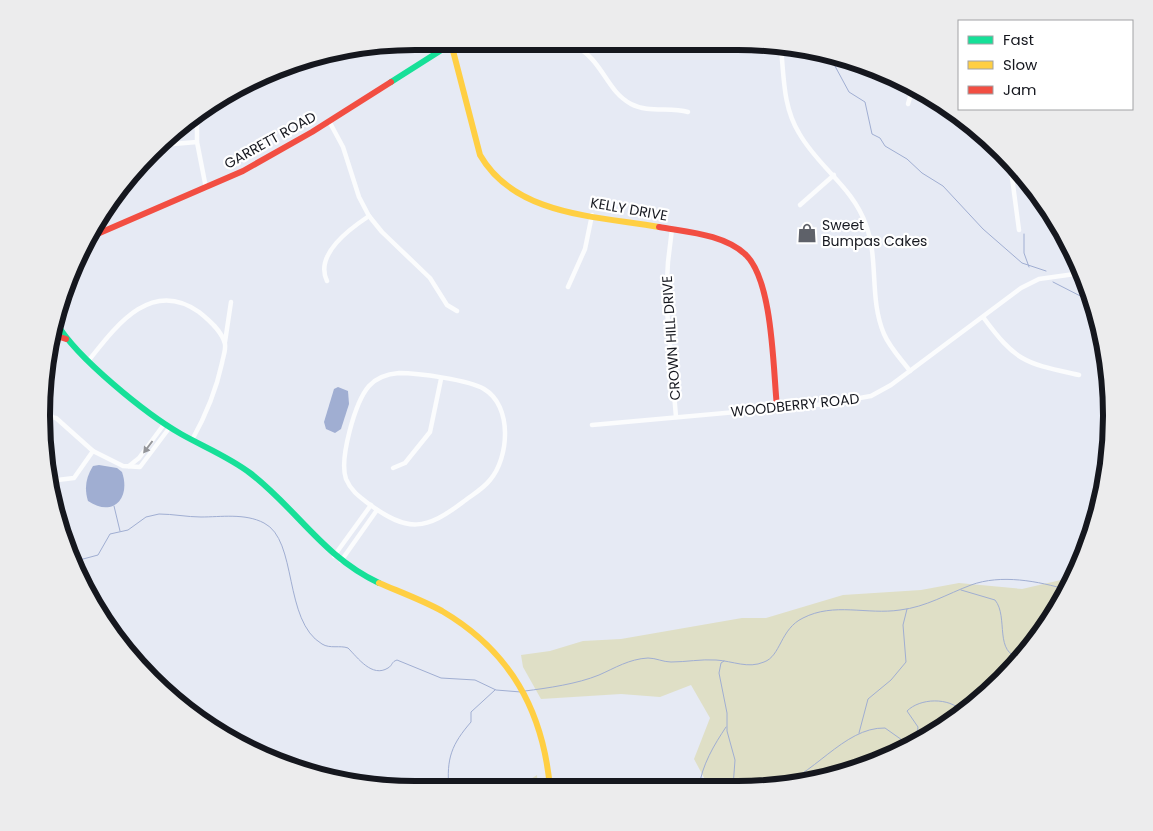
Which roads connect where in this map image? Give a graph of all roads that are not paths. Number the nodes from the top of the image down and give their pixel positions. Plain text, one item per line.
1 (442, 50) edge
2 (455, 50) edge
3 (583, 50) edge
4 (781, 53) edge
5 (911, 94) edge
6 (908, 104) dead end
7 (688, 112) dead end
8 (329, 122) junction
9 (197, 123) edge
10 (197, 142) junction
11 (171, 144) edge
12 (1011, 174) edge
13 (834, 176) junction
14 (1012, 179) junction
15 (1015, 179) edge
16 (206, 188) junction
17 (800, 205) dead end
18 (592, 215) junction
19 (369, 216) junction
20 (672, 229) junction
21 (1019, 230) dead end
22 (99, 233) edge
23 (1074, 274) edge
24 (327, 280) dead end
25 (568, 288) dead end
26 (231, 302) dead end
27 (456, 311) dead end
28 (983, 317) junction
29 (60, 329) edge
30 (59, 337) edge
31 (66, 339) junction
32 (224, 344) junction
33 (89, 360) junction
34 (910, 371) junction
35 (1079, 375) dead end
36 (441, 379) junction
37 (778, 407) junction
38 (676, 417) junction
39 (50, 418) edge
40 (167, 425) junction
41 (592, 425) dead end
42 (192, 440) junction
43 (93, 451) junction
44 (393, 468) dead end
45 (56, 480) edge
46 (371, 505) junction
47 (377, 510) junction
48 (352, 531) junction
49 (359, 535) junction
50 (334, 556) junction
51 (341, 561) junction
52 (549, 781) edge

1 - 8 street, GARRETT ROAD
2 - 18 street, KELLY DRIVE
3 - 7 street
4 - 13 street
5 - 6 street
8 - 16 street, GARRETT ROAD
8 - 19 street
9 - 10 street
10 - 11 street
10 - 16 street
12 - 14 street
13 - 17 street
13 - 34 street
14 - 15 street
14 - 21 street
16 - 22 street, GARRETT ROAD
18 - 20 street, KELLY DRIVE
18 - 25 street
19 - 24 street
19 - 27 street
20 - 37 street, KELLY DRIVE
20 - 38 street, CROWN HILL DRIVE
23 - 28 street, WOODBERRY ROAD
26 - 32 street
28 - 34 street, WOODBERRY ROAD
28 - 35 street
29 - 31 street
30 - 31 street
31 - 33 street
32 - 33 street
32 - 42 street
33 - 40 street
34 - 37 street, WOODBERRY ROAD
36 - 44 street
36 - 46 street
36 - 47 street
37 - 38 street, WOODBERRY ROAD
38 - 41 street, WOODBERRY ROAD
39 - 43 street
40 - 42 street
40 - 43 street
42 - 50 street
43 - 45 street
46 - 47 street
46 - 48 street
47 - 49 street
48 - 49 street
48 - 50 street
49 - 51 street
50 - 51 street
51 - 52 street

